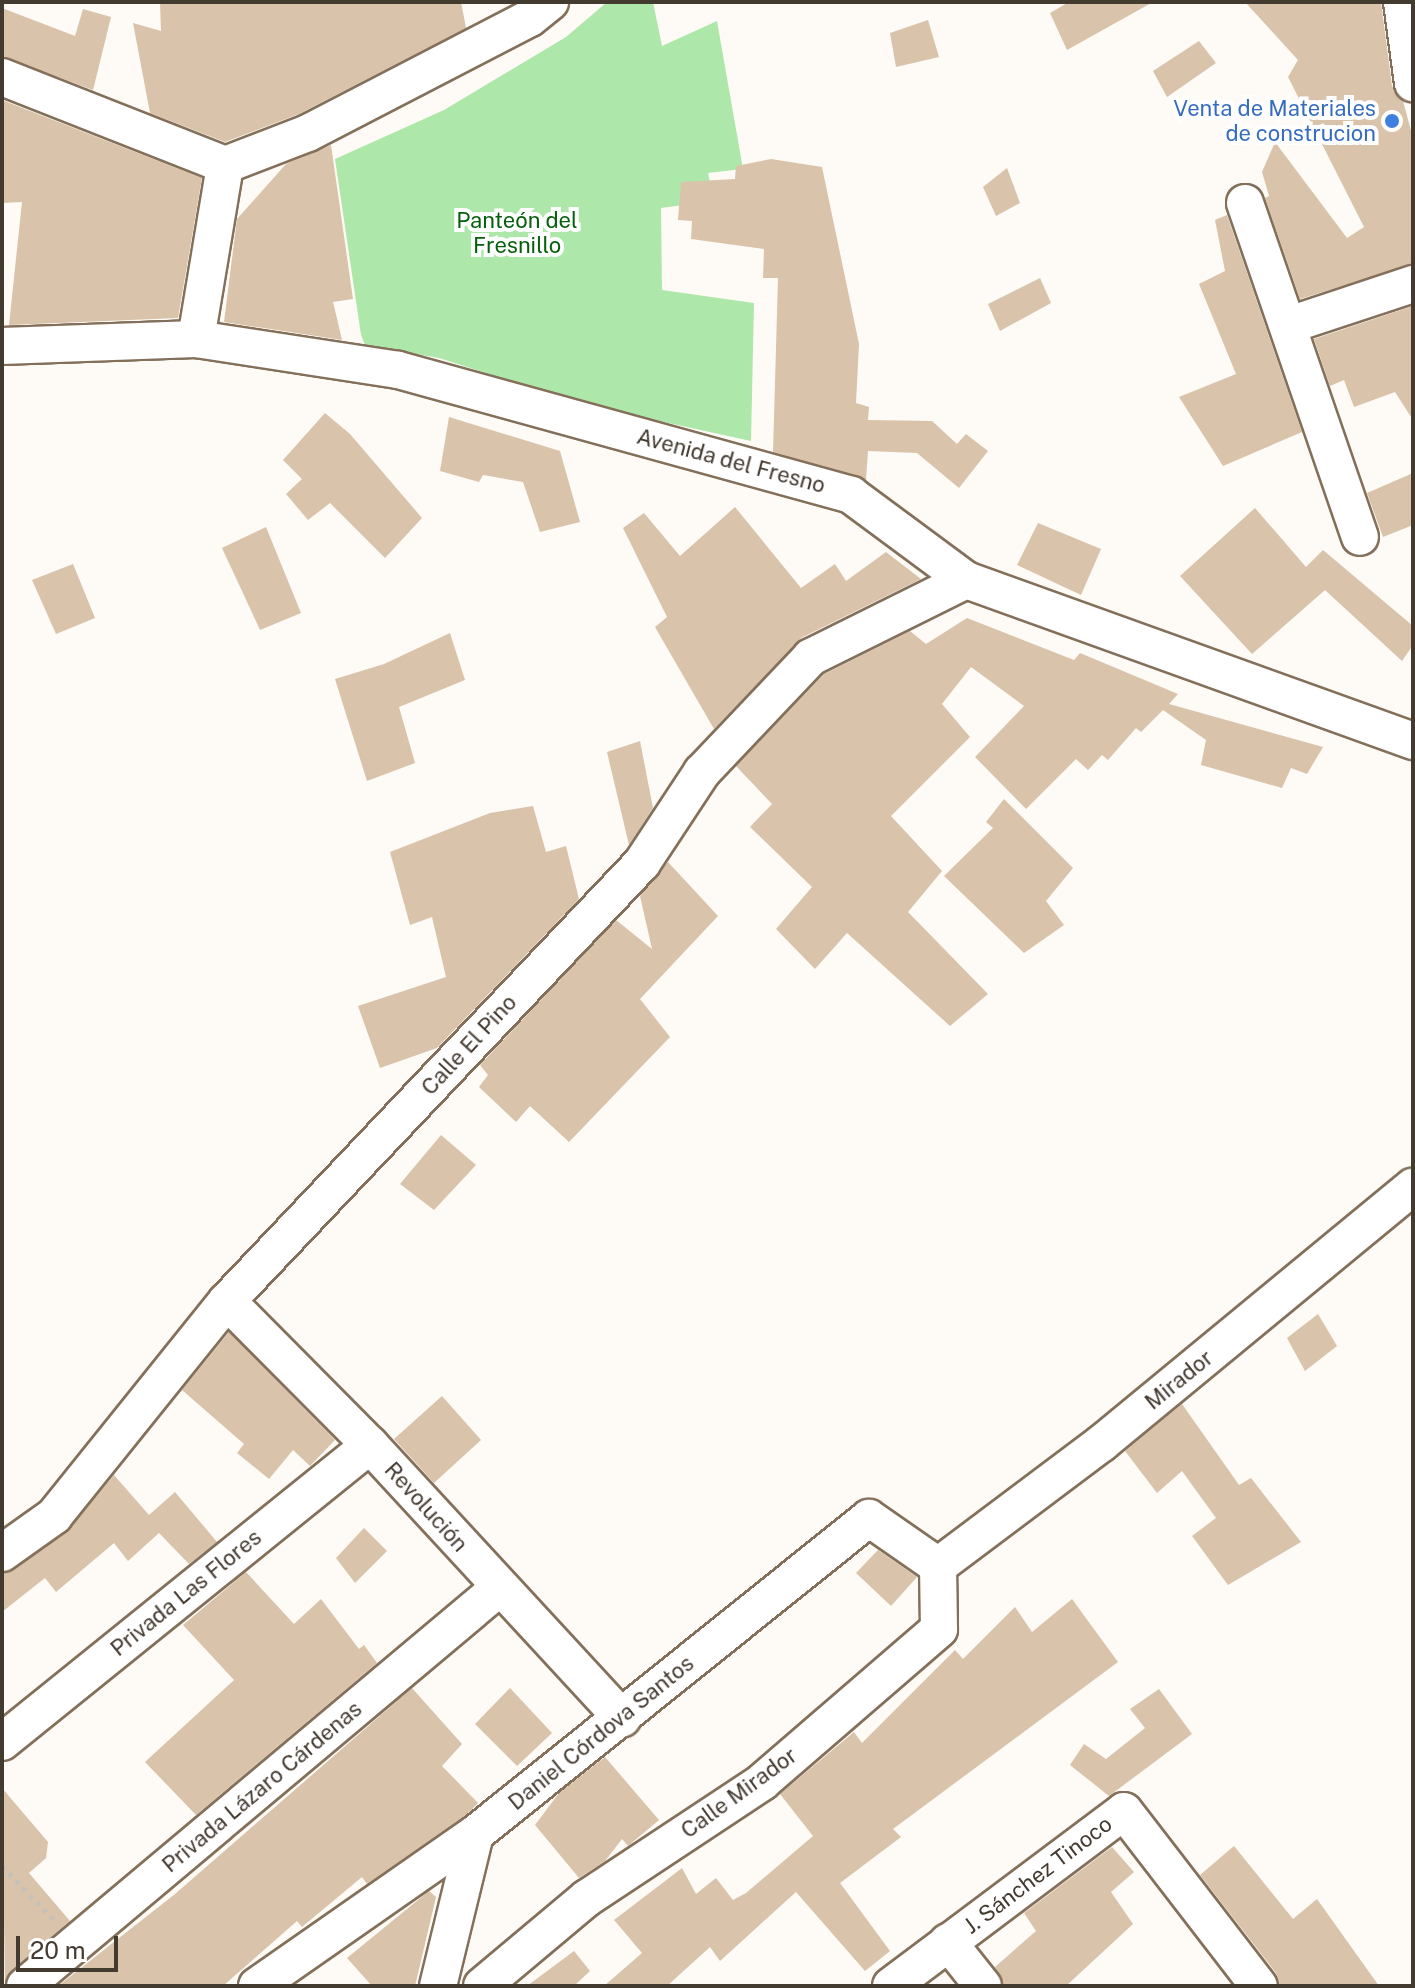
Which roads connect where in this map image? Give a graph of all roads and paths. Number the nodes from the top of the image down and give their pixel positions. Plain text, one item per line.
1 (550, 2) edge
2 (1402, 2) edge
3 (2, 77) edge
4 (1413, 83) edge
5 (225, 165) junction
6 (1245, 203) dead end
7 (1413, 284) edge
8 (1289, 325) junction
9 (196, 339) junction
10 (2, 346) edge
11 (1360, 537) dead end
12 (966, 580) junction
13 (1413, 741) edge
14 (1413, 1187) edge
15 (227, 1301) junction
16 (370, 1445) junction
17 (2, 1553) edge
18 (938, 1566) junction
19 (499, 1588) junction
20 (622, 1718) junction
21 (2, 1742) edge
22 (475, 1834) junction
23 (2, 1866) edge
24 (948, 1942) junction
25 (76, 1943) junction
26 (25, 1986) edge
27 (257, 1986) edge
28 (438, 1986) edge
29 (482, 1986) edge
30 (891, 1986) edge
31 (983, 1986) edge
32 (1259, 1986) edge

1 - 5 street
2 - 4 street
3 - 5 street
5 - 9 street
6 - 8 street
7 - 8 street
8 - 11 street
9 - 10 street, Avenida del Fresno
9 - 12 street, Avenida del Fresno
12 - 13 street, Avenida del Fresno
12 - 15 street, Calle El Pino
14 - 18 street, Mirador
15 - 16 street, Revolución
15 - 17 street, Calle El Pino
16 - 19 street, Revolución
16 - 21 street, Privada Las Flores
18 - 20 street, Daniel Córdova Santos
18 - 29 street, Calle Mirador
19 - 20 street, Revolución
19 - 25 street, Privada Lázaro Cárdenas
20 - 22 street, Daniel Córdova Santos
22 - 27 street, Daniel Córdova Santos
22 - 28 street
23 - 25 path
24 - 30 street, J. Sánchez Tinoco
24 - 31 street
24 - 32 street, J. Sánchez Tinoco
25 - 26 street, Privada Lázaro Cárdenas

